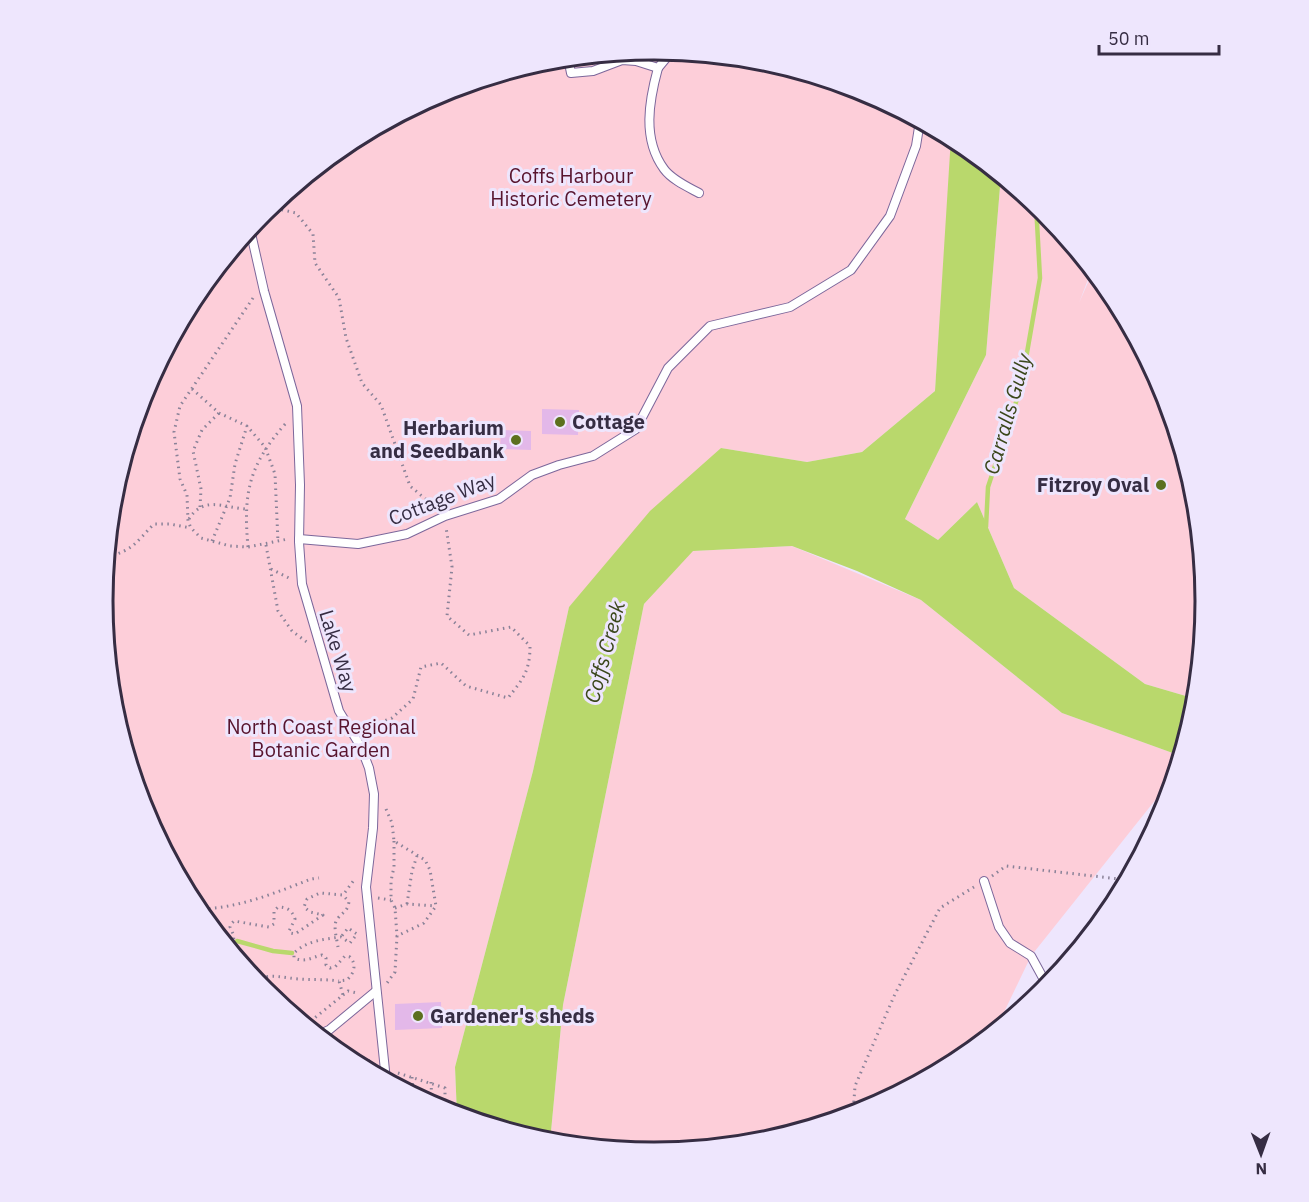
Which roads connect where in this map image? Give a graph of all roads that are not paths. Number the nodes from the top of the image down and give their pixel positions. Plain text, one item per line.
1 (664, 60) edge
2 (619, 61) edge
3 (631, 61) edge
4 (570, 67) edge
5 (658, 68) junction
6 (919, 129) edge
7 (699, 193) dead end
8 (252, 239) edge
9 (299, 539) junction
10 (984, 881) road end
11 (1042, 978) edge
12 (376, 991) junction
13 (327, 1031) edge
14 (385, 1071) edge

1 - 5 lane
2 - 4 lane
3 - 5 lane
5 - 7 lane
6 - 9 lane, Cottage Way
8 - 9 lane, Lake Way
9 - 12 lane, Lake Way
10 - 11 lane
12 - 13 lane
12 - 14 lane, Lake Way

